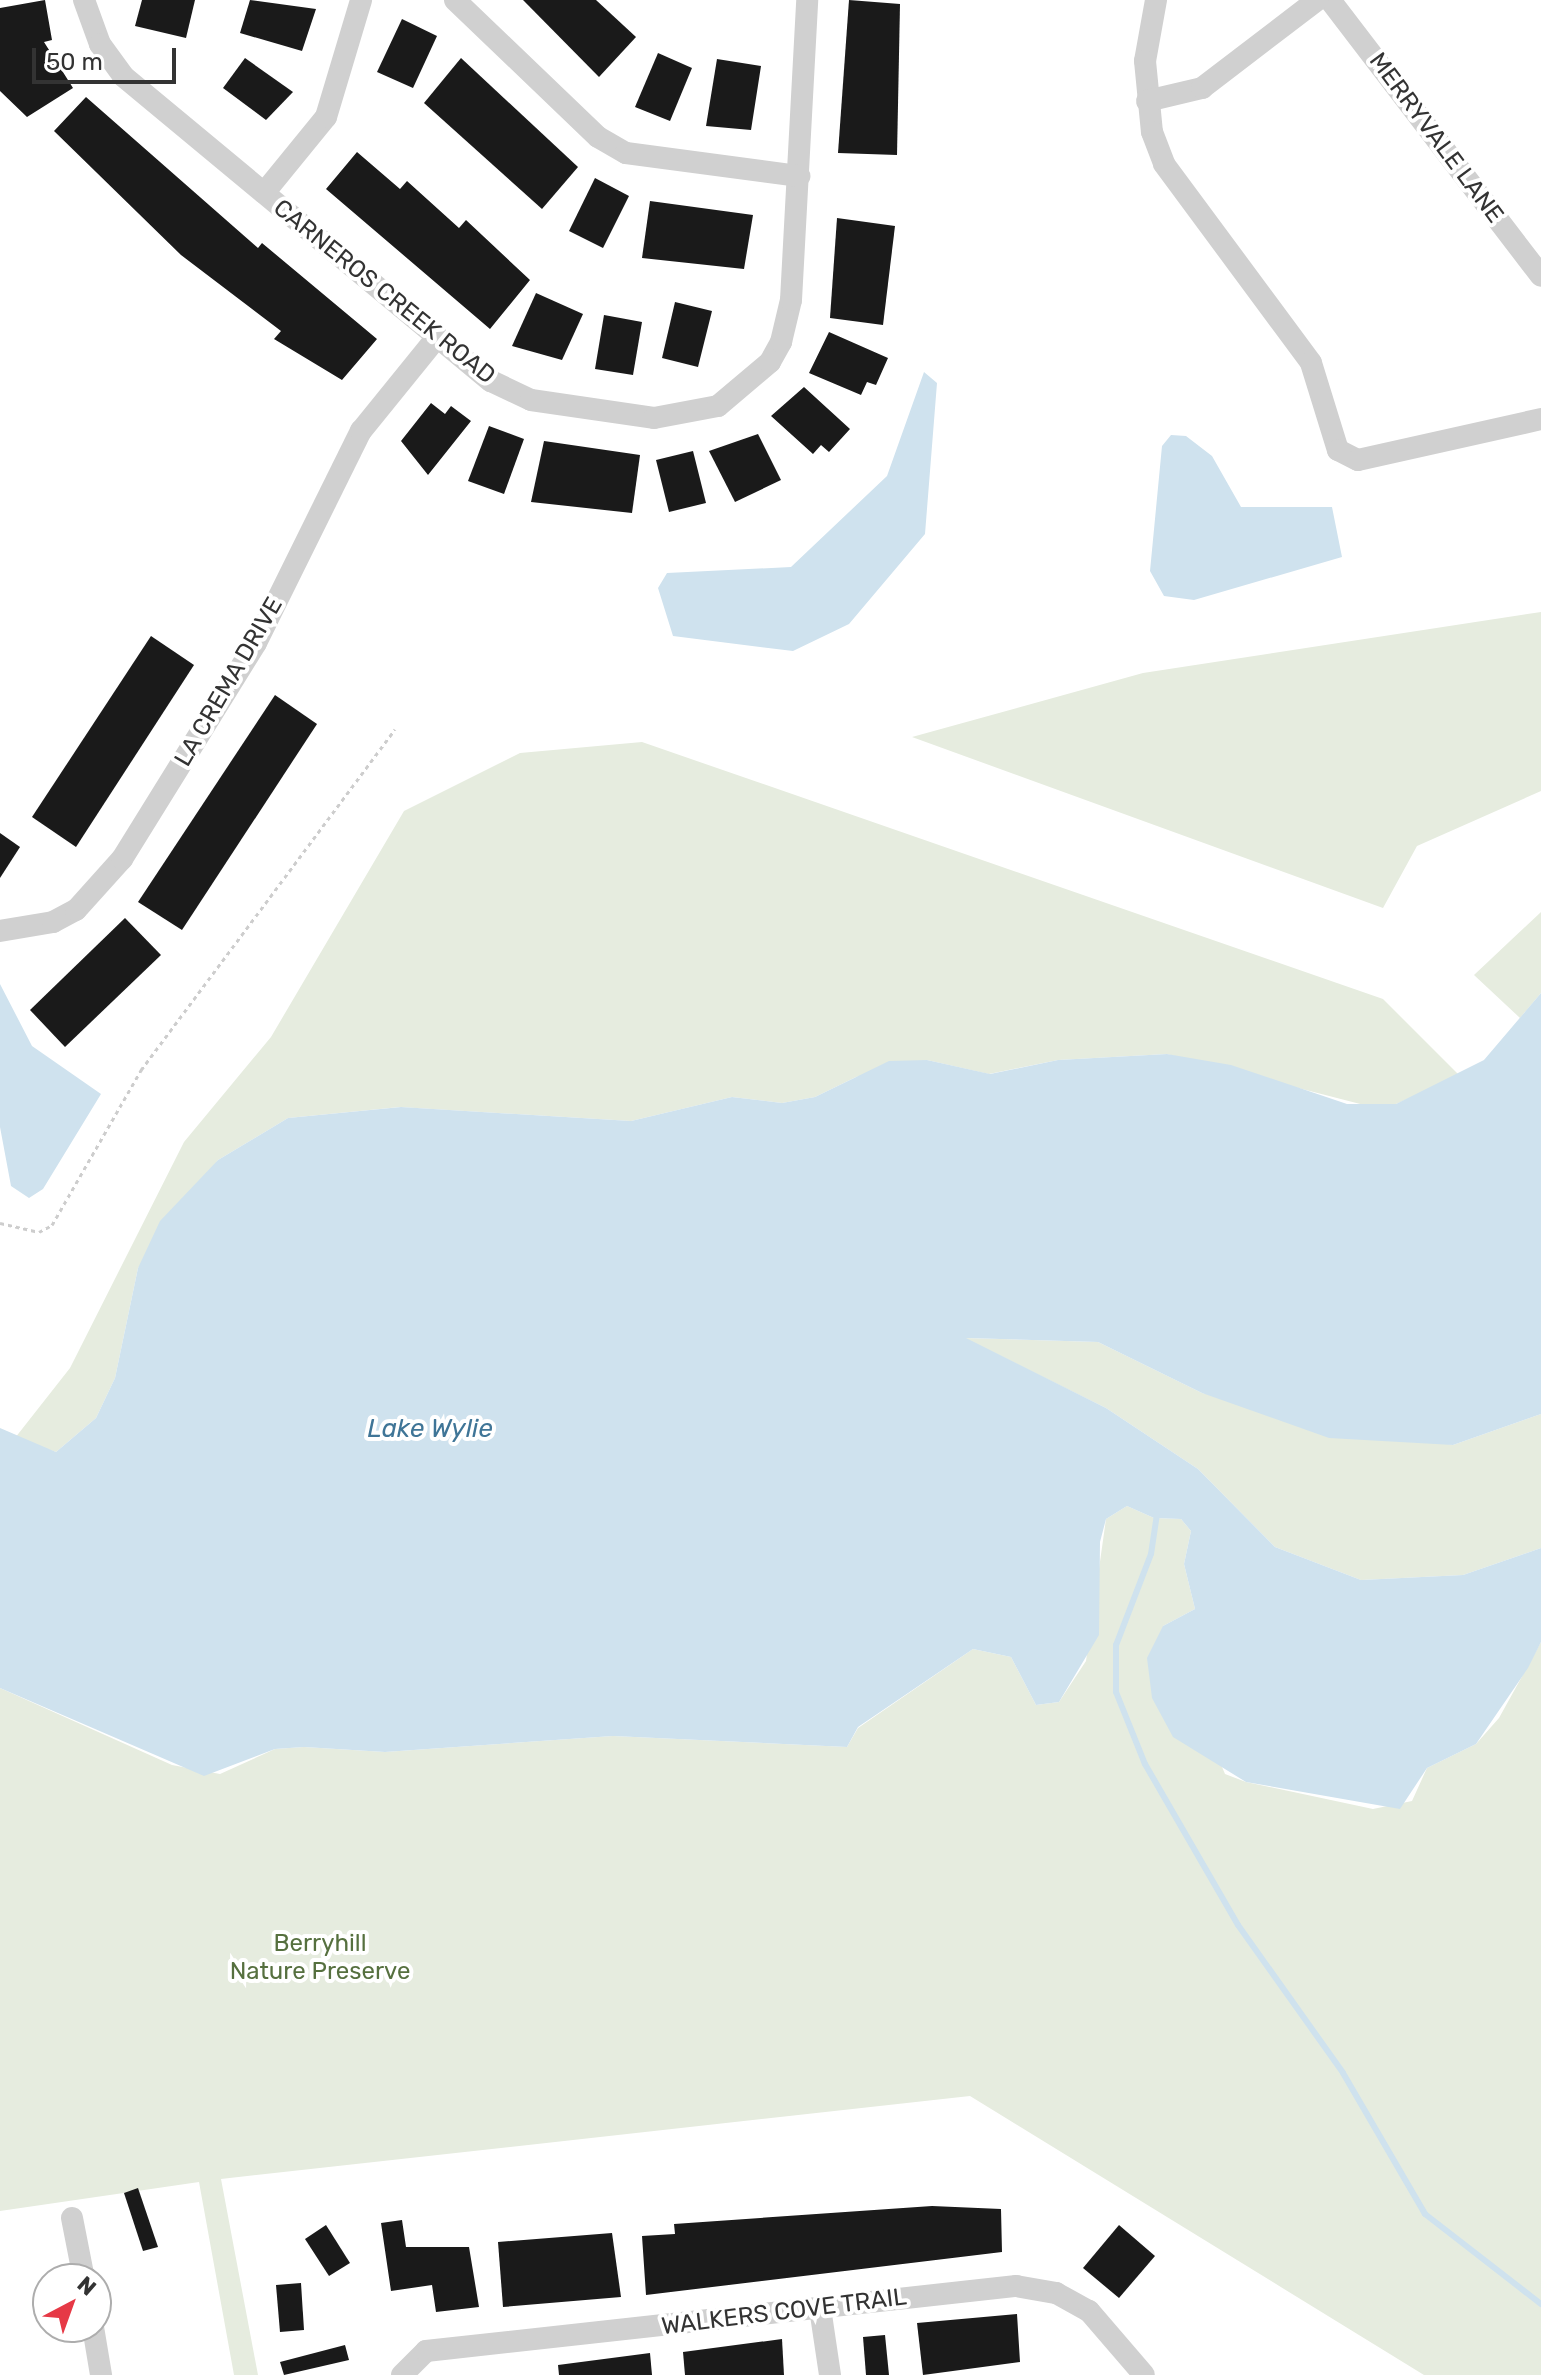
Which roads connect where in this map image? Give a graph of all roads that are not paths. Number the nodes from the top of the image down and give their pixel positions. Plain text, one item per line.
1 (84, 0) edge
2 (361, 0) edge
3 (455, 0) edge
4 (807, 0) edge
5 (1156, 0) edge
6 (1317, 0) edge
7 (1330, 0) edge
8 (1147, 101) junction
9 (799, 176) junction
10 (264, 193) junction
11 (1541, 276) edge
12 (437, 337) junction
13 (1541, 419) edge
14 (0, 931) edge
15 (72, 2218) dead end
16 (81, 2263) edge
17 (820, 2308) junction
18 (96, 2343) edge
19 (101, 2375) edge
20 (402, 2375) edge
21 (830, 2375) edge
22 (1144, 2375) edge

1 - 10 street, CARNEROS CREEK ROAD
2 - 10 street
3 - 9 street
4 - 9 street, CARNEROS CREEK ROAD
5 - 8 street
6 - 8 street
7 - 11 street, MERRYVALE LANE
8 - 13 street
9 - 12 street, CARNEROS CREEK ROAD
10 - 12 street, CARNEROS CREEK ROAD
12 - 14 street, LA CREMA DRIVE
15 - 16 street
17 - 20 street, WALKERS COVE TRAIL
17 - 21 street
17 - 22 street, WALKERS COVE TRAIL
18 - 19 street

